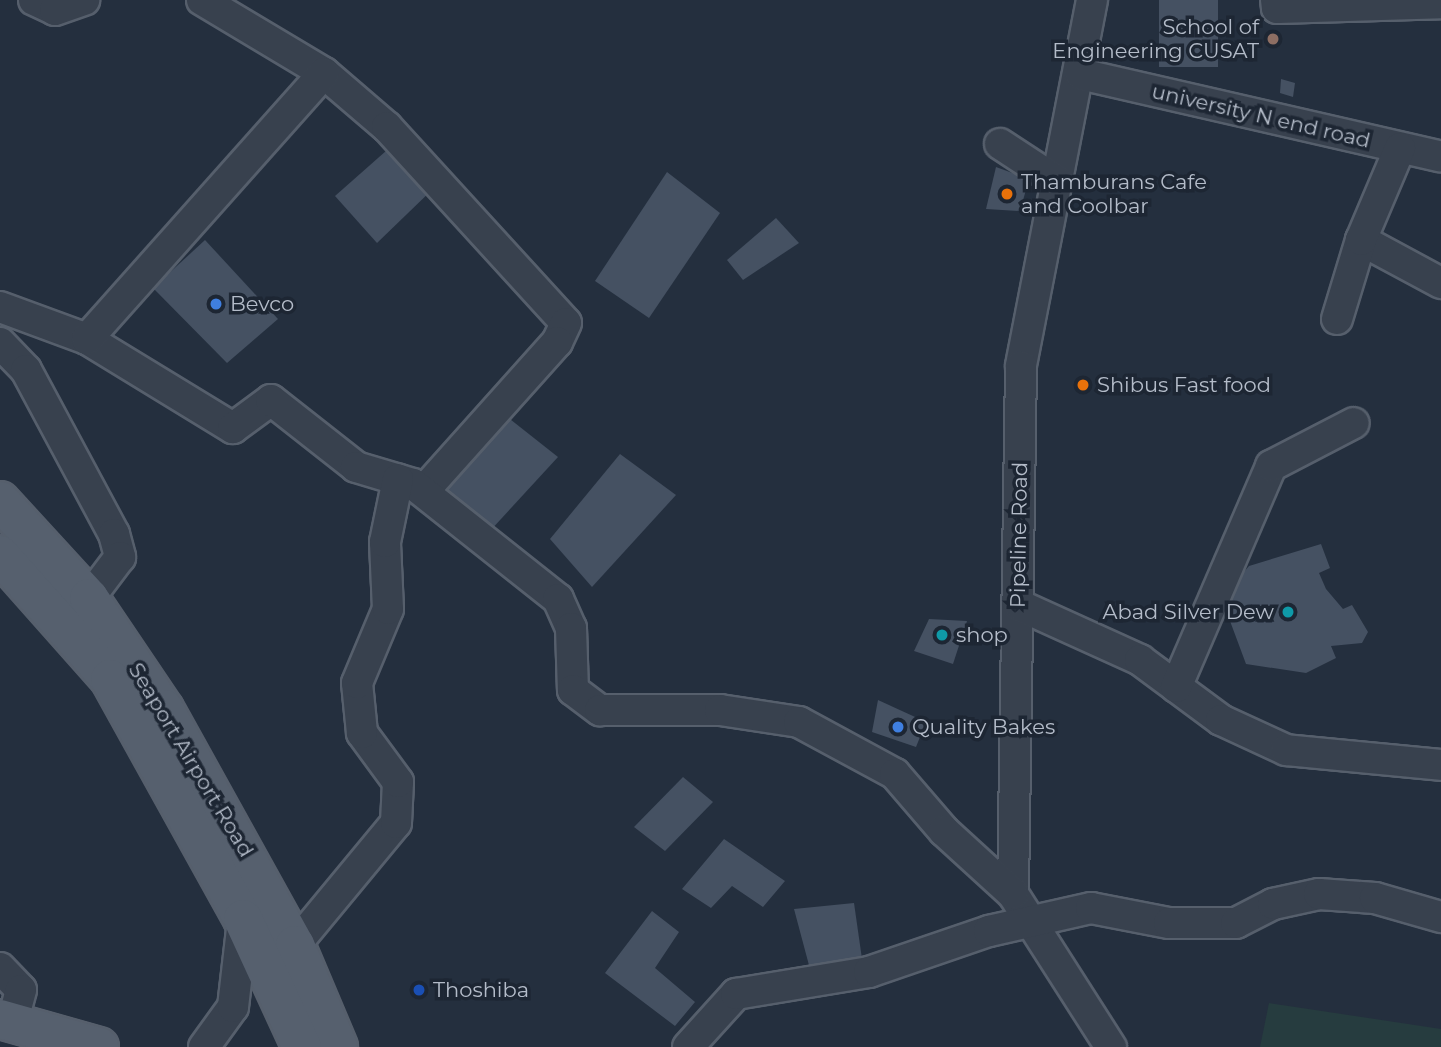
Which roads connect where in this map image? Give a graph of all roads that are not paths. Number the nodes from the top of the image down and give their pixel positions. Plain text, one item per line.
1 (34, 0) edge
2 (84, 0) edge
3 (202, 0) edge
4 (1092, 0) edge
5 (1276, 0) edge
6 (1441, 4) edge
7 (324, 73) junction
8 (1080, 74) junction
9 (1000, 144) dead end
10 (1401, 148) junction
11 (1441, 157) edge
12 (1058, 183) junction
13 (1361, 240) junction
14 (1441, 283) edge
15 (0, 307) edge
16 (1337, 319) dead end
17 (87, 339) junction
18 (0, 343) edge
19 (1354, 423) dead end
20 (411, 485) junction
21 (0, 500) edge
22 (0, 555) edge
23 (89, 598) junction
24 (1019, 605) junction
25 (1176, 687) junction
26 (1441, 765) edge
27 (1013, 894) junction
28 (1441, 917) edge
29 (243, 919) junction
30 (1032, 919) junction
31 (295, 945) junction
32 (0, 968) edge
33 (6, 1021) edge
34 (99, 1047) edge
35 (204, 1047) edge
36 (302, 1047) edge
37 (338, 1047) edge
38 (688, 1047) edge
39 (1111, 1047) edge

1 - 2 street
3 - 7 street
4 - 8 street, Pipeline Road
5 - 6 street
7 - 17 street
7 - 20 street
8 - 10 street, university N end road
8 - 12 street, Pipeline Road
9 - 12 street
10 - 11 street, university N end road
10 - 13 street
12 - 24 street, Pipeline Road
13 - 14 street
13 - 16 street
15 - 17 street
17 - 20 street
18 - 23 street
19 - 25 street
20 - 27 street
20 - 31 street
21 - 23 main road, Seaport Airport Road
22 - 29 main road, Seaport Airport Road
23 - 31 main road, Seaport Airport Road
24 - 25 street
24 - 27 street, Pipeline Road
25 - 26 street
27 - 30 street
28 - 30 street
29 - 35 street
29 - 36 main road, Seaport Airport Road
30 - 38 street
30 - 39 street
31 - 37 main road, Seaport Airport Road
32 - 33 street
33 - 34 main road

